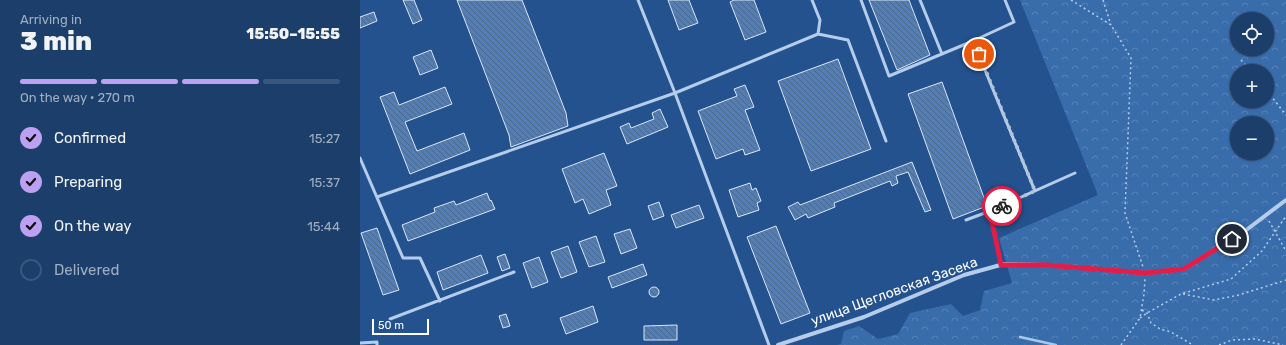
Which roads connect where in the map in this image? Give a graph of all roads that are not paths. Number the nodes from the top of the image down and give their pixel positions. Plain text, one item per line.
1 (638, 0) edge
2 (812, 0) edge
3 (861, 0) edge
4 (920, 0) edge
5 (1006, 0) edge
6 (818, 34) junction
7 (973, 40) junction
8 (942, 54) junction
9 (675, 93) junction
10 (886, 141) dead end
11 (360, 158) edge
12 (1075, 173) dead end
13 (1035, 191) junction
14 (377, 197) junction
15 (1286, 200) edge
16 (990, 212) junction
17 (966, 220) dead end
18 (1001, 265) junction
19 (514, 272) dead end
20 (440, 301) junction
21 (390, 320) dead end
22 (360, 343) edge
23 (377, 345) edge
24 (769, 345) edge
25 (778, 345) edge

1 - 9 lane
2 - 6 lane
3 - 8 lane
4 - 8 lane
5 - 7 lane
6 - 9 lane
6 - 10 lane
7 - 8 lane
7 - 13 lane
9 - 14 lane
9 - 24 lane
11 - 14 lane
12 - 13 lane
13 - 16 lane
14 - 20 lane
15 - 18 street, улица Щегловская Засека
16 - 17 lane
16 - 18 lane
18 - 25 street, улица Щегловская Засека
19 - 20 lane
20 - 21 lane
22 - 23 lane

